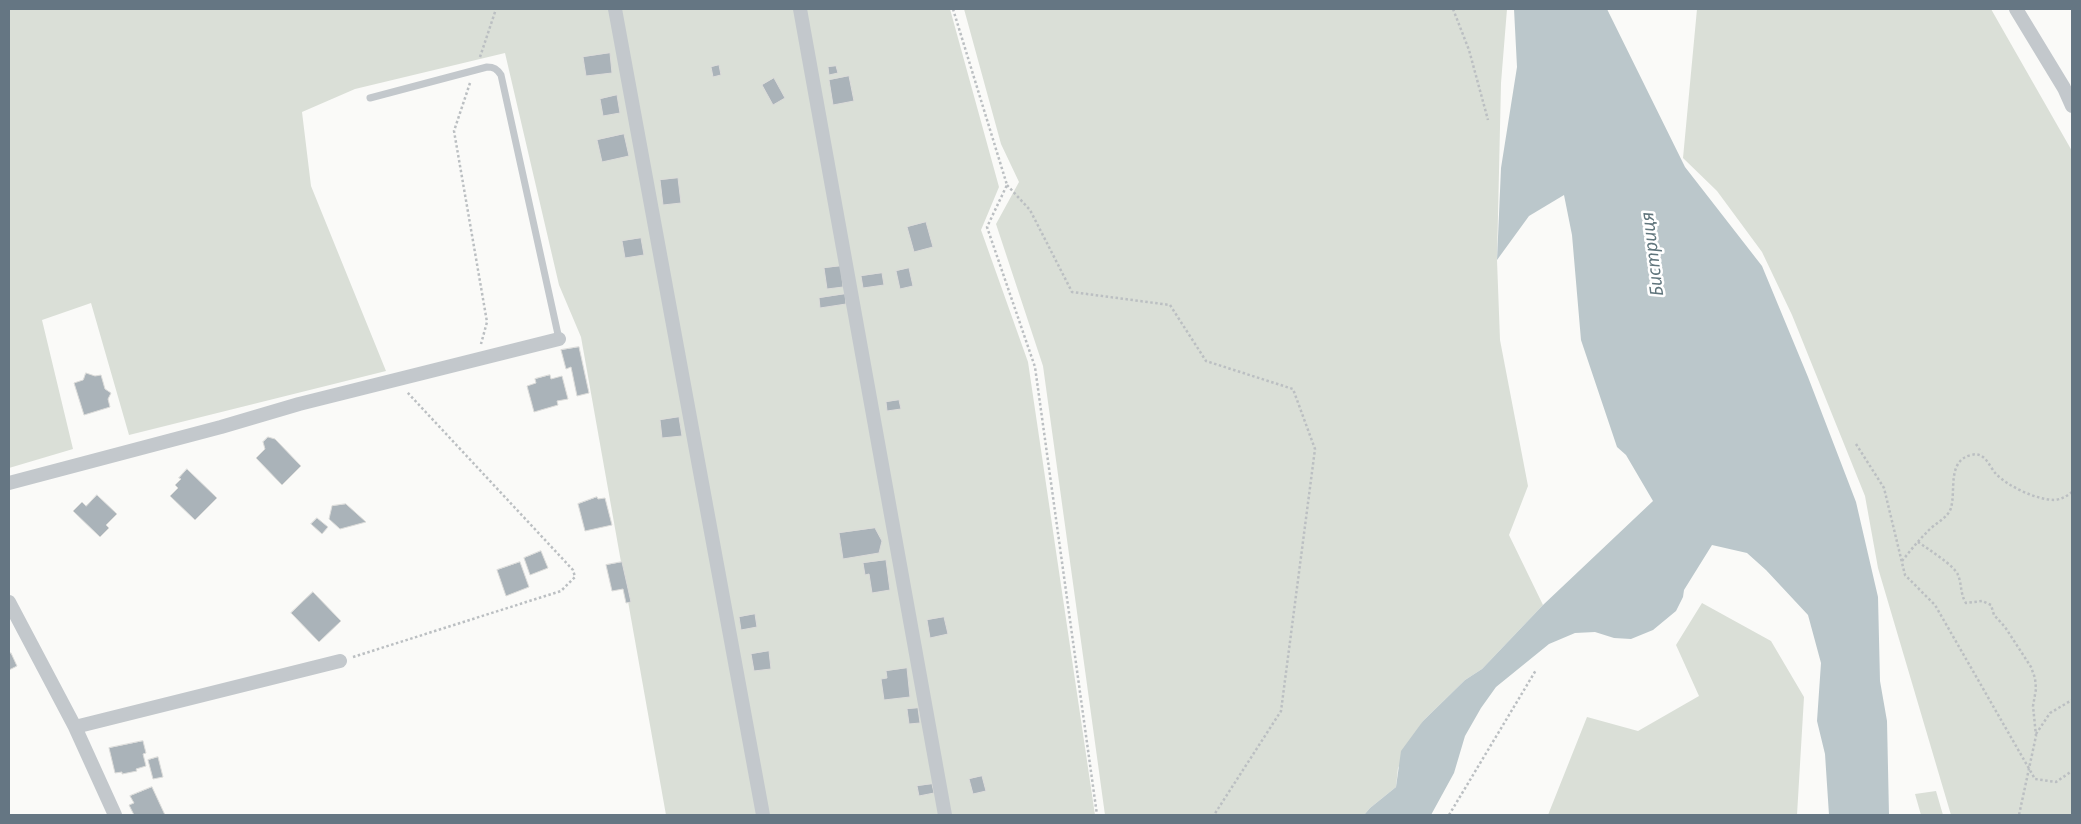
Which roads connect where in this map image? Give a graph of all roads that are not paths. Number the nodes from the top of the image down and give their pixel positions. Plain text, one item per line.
1 (615, 9) edge
2 (800, 9) edge
3 (2016, 9) edge
4 (370, 98) dead end
5 (2072, 106) edge
6 (559, 339) joint
7 (9, 483) edge
8 (9, 602) edge
9 (340, 661) road end
10 (75, 727) junction
11 (115, 815) edge
12 (762, 815) edge
13 (945, 815) edge

1 - 12 street
2 - 13 street
3 - 5 street
4 - 6 lane
6 - 7 street
8 - 10 street
9 - 10 street
10 - 11 street

